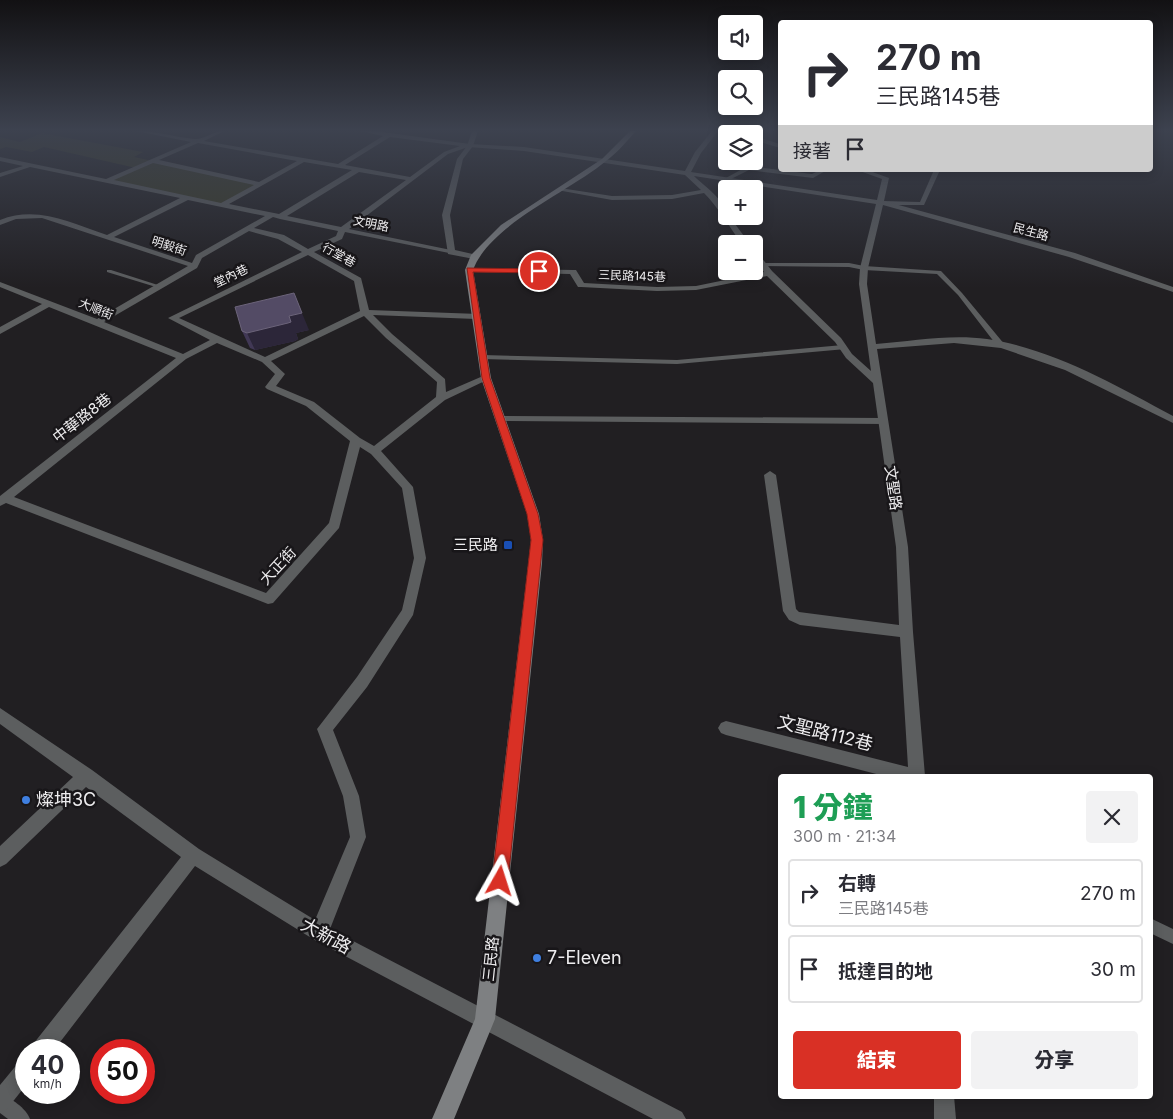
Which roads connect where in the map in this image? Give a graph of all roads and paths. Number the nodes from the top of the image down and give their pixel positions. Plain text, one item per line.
1 (117, 183) edge
2 (256, 183) edge
3 (336, 183) edge
4 (406, 183) edge
5 (454, 183) edge
6 (570, 183) edge
7 (697, 183) edge
8 (755, 183) edge
9 (885, 183) edge
10 (931, 183) edge
11 (260, 184) joint
12 (560, 190) junction
13 (705, 192) junction
14 (186, 198) junction
15 (882, 202) junction
16 (222, 205) junction
17 (272, 215) junction
18 (280, 217) junction
19 (0, 223) edge
20 (248, 229) junction
21 (342, 230) junction
22 (739, 235) edge
23 (108, 237) junction
24 (308, 252) junction
25 (451, 252) junction
26 (472, 263) junction
27 (763, 265) joint
28 (194, 266) junction
29 (864, 268) junction
30 (109, 271) dead end
31 (769, 273) junction
32 (0, 284) edge
33 (158, 286) junction
34 (1173, 290) edge
35 (49, 304) junction
36 (365, 312) junction
37 (476, 316) junction
38 (97, 323) junction
39 (0, 331) edge
40 (217, 340) junction
41 (1001, 345) junction
42 (843, 347) junction
43 (872, 347) junction
44 (183, 357) junction
45 (482, 357) junction
46 (264, 360) junction
47 (486, 378) junction
48 (877, 382) junction
49 (441, 398) junction
50 (499, 419) junction
51 (1173, 420) edge
52 (883, 421) junction
53 (356, 440) junction
54 (375, 451) junction
55 (770, 475) dead end
56 (3, 500) edge
57 (906, 632) junction
58 (0, 715) edge
59 (726, 728) dead end
60 (905, 774) edge
61 (918, 774) edge
62 (86, 776) junction
63 (193, 855) junction
64 (0, 858) edge
65 (1153, 926) edge
66 (319, 933) junction
67 (1173, 937) edge
68 (484, 1020) junction
69 (50, 1039) edge
70 (15, 1083) edge
71 (944, 1099) edge
72 (0, 1102) edge
73 (22, 1119) edge
74 (443, 1119) edge
75 (675, 1119) edge
76 (945, 1119) edge

1 - 14 street, 文明路
2 - 11 street
3 - 18 street
4 - 21 street, 堂內巷
5 - 25 street
6 - 12 main road
7 - 13 street
8 - 15 street, 民生路
9 - 15 street, 文聖路
10 - 15 lane
11 - 16 street
12 - 13 street
12 - 26 main road
13 - 22 street
14 - 16 street, 文明路
14 - 23 street
15 - 29 street, 文聖路
15 - 34 street, 民生路
16 - 17 street, 文明路
17 - 18 street, 文明路
17 - 20 street
18 - 21 street, 文明路
19 - 23 street, 明毅街
20 - 24 street, 行堂巷
20 - 28 street
21 - 24 street, 堂內巷
21 - 25 street, 文明路
23 - 28 street, 明毅街
24 - 36 street, 行堂巷
24 - 40 street, 堂內巷
25 - 26 street, 文明路
26 - 31 street, 三民路145巷
26 - 37 main road, 三民路
27 - 29 lane
27 - 31 street
28 - 33 street, 明毅街
29 - 41 lane
29 - 43 street, 文聖路
30 - 33 lane
31 - 42 street
32 - 35 street, 大順街
33 - 38 street, 明毅街
35 - 38 street, 大順街
35 - 39 street
36 - 37 street
36 - 46 street
36 - 49 street
37 - 45 main road, 三民路
38 - 44 street, 大順街
40 - 44 street, 中華路8巷
40 - 46 street
41 - 43 street
41 - 51 street
42 - 45 lane
42 - 48 street
43 - 48 street, 文聖路
44 - 56 street, 中華路8巷
45 - 47 main road, 三民路
46 - 53 street
47 - 49 street
47 - 50 main road, 三民路
48 - 52 street, 文聖路
49 - 54 street
50 - 52 lane
50 - 68 main road, 三民路
52 - 57 street, 文聖路
53 - 54 street
53 - 56 street, 大正街
54 - 66 street
55 - 57 street
57 - 61 street, 文聖路
58 - 62 street, 大新路
59 - 60 street, 文聖路112巷
62 - 63 street, 大新路
62 - 64 street
63 - 66 street, 大新路
63 - 69 street
65 - 67 lane
66 - 68 street, 大新路
68 - 74 main road, 三民路
68 - 75 street, 大新路
70 - 72 street
71 - 76 street
72 - 73 lane

